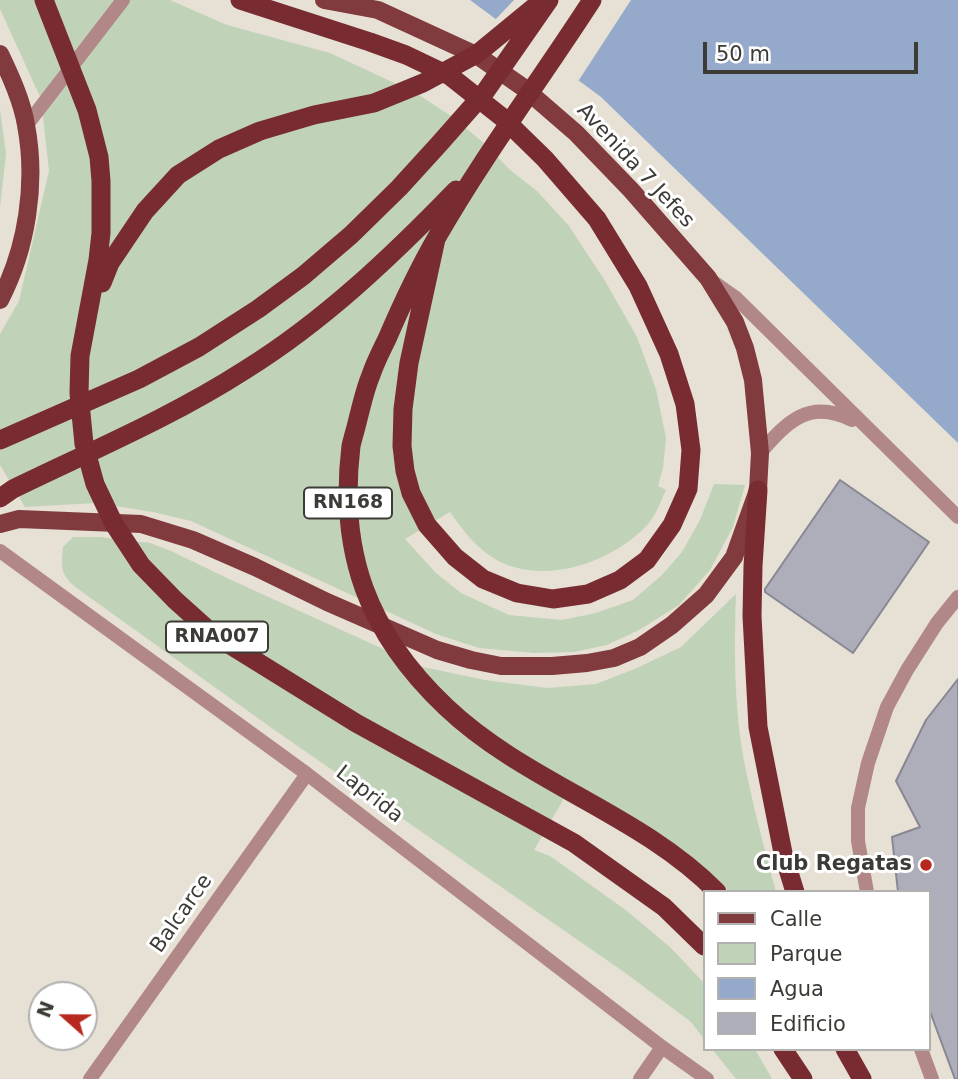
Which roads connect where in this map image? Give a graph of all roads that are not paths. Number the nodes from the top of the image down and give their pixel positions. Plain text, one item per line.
1 (44, 0) edge
2 (123, 0) edge
3 (240, 0) edge
4 (324, 0) edge
5 (542, 0) edge
6 (549, 0) edge
7 (593, 0) edge
8 (0, 54) edge
9 (26, 126) junction
10 (482, 165) junction
11 (436, 239) junction
12 (708, 278) junction
13 (0, 300) edge
14 (89, 313) junction
15 (866, 428) junction
16 (0, 440) edge
17 (760, 453) junction
18 (758, 490) junction
19 (0, 498) edge
20 (958, 517) edge
21 (0, 524) edge
22 (0, 551) edge
23 (958, 597) edge
24 (307, 774) junction
25 (715, 890) edge
26 (793, 890) edge
27 (867, 890) edge
28 (702, 944) edge
29 (663, 1047) junction
30 (784, 1051) edge
31 (846, 1051) edge
32 (922, 1051) edge
33 (90, 1079) edge
34 (640, 1079) edge
35 (707, 1079) edge
36 (803, 1079) edge
37 (862, 1079) edge
38 (932, 1079) edge

1 - 14 highway
2 - 9 street
3 - 11 highway
4 - 12 main road, Avenida 7 Jefes
5 - 14 highway
6 - 16 highway
7 - 10 highway, RN168
8 - 9 main road
9 - 13 main road
10 - 11 highway, RN168
10 - 19 highway
11 - 25 highway, RN168
12 - 15 street
12 - 17 main road, Avenida 7 Jefes
14 - 28 highway, RNA007
15 - 17 street
15 - 20 street
17 - 18 main road, Avenida 7 Jefes
18 - 21 main road, Avenida 7 Jefes
18 - 26 highway
22 - 24 street, Laprida
23 - 27 street
24 - 29 street, Laprida
24 - 33 street, Balcarce
29 - 34 street
29 - 35 street, Laprida
30 - 36 highway
31 - 37 highway
32 - 38 street

